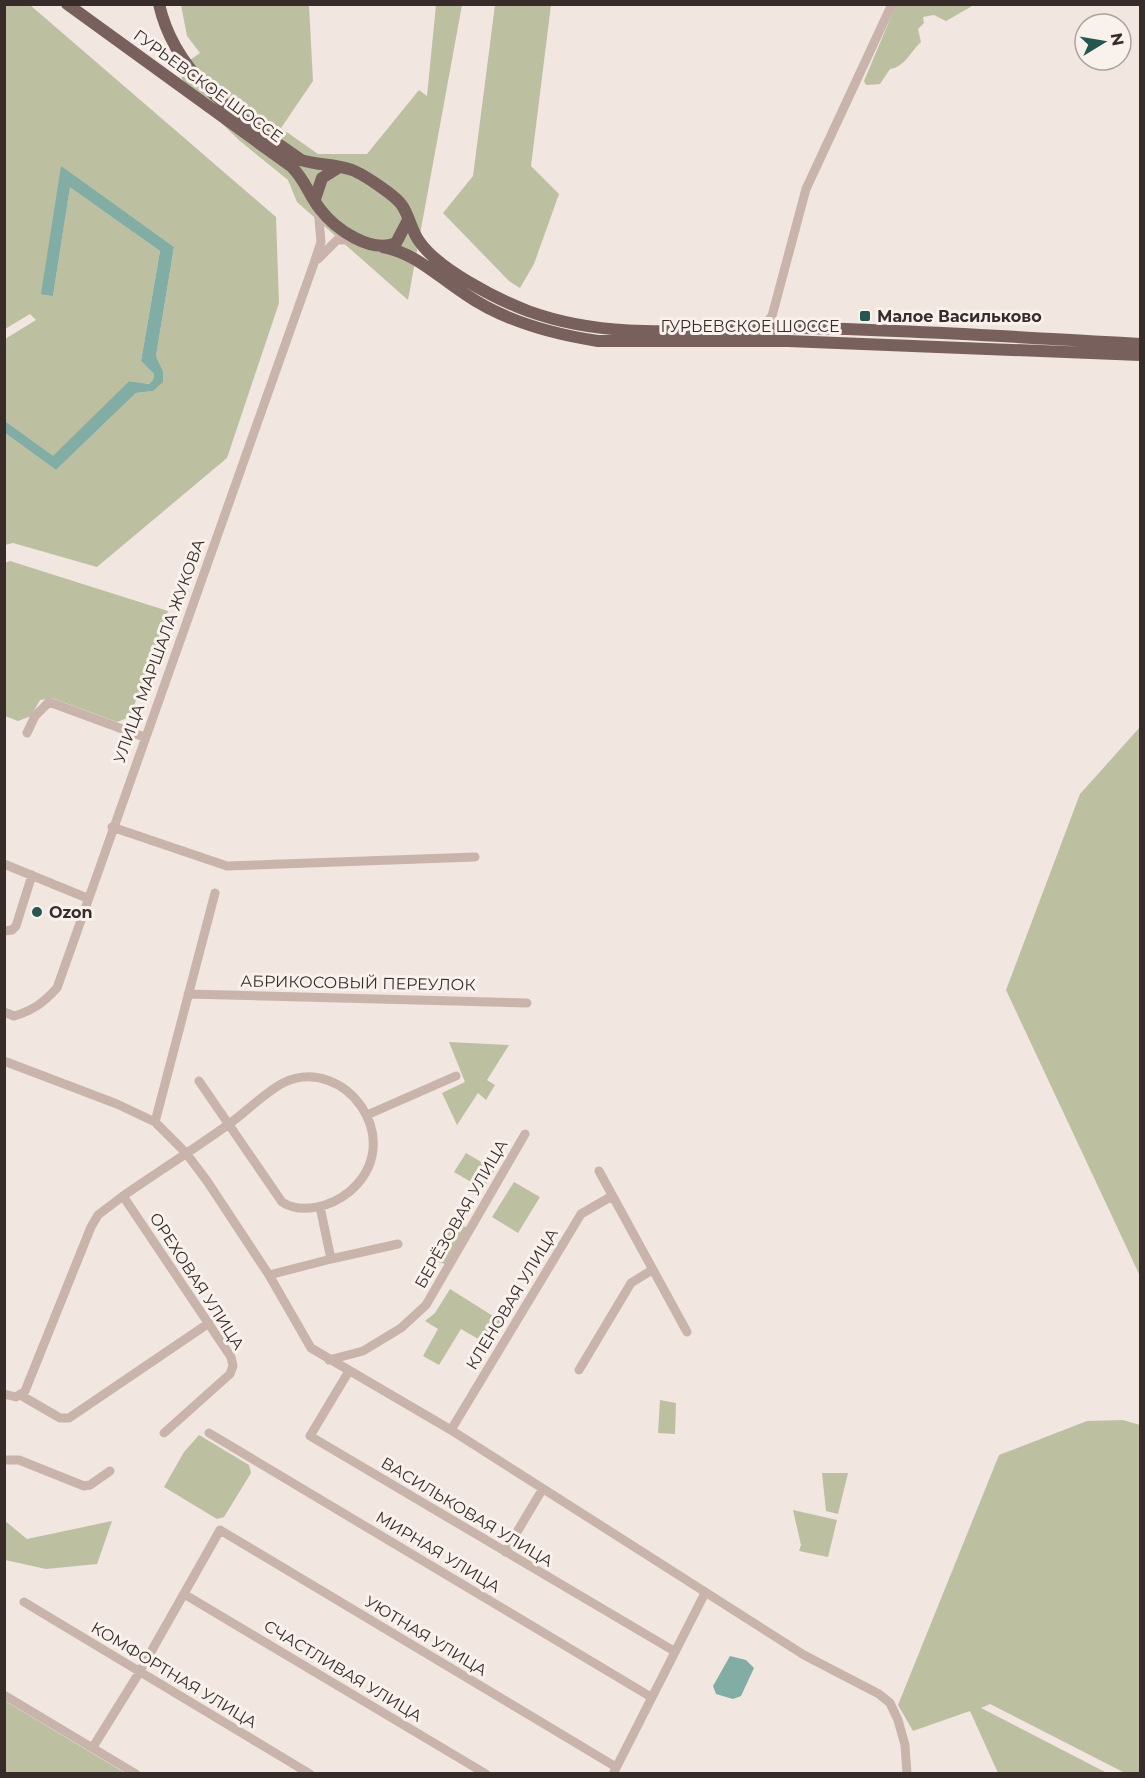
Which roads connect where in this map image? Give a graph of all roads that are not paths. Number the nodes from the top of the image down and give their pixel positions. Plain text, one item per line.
1 (67, 4) edge
2 (159, 4) edge
3 (892, 4) edge
4 (338, 168) junction
5 (316, 202) junction
6 (408, 220) junction
7 (364, 243) junction
8 (383, 247) junction
9 (313, 266) junction
10 (772, 316) junction
11 (840, 328) junction
12 (761, 329) junction
13 (1140, 344) edge
14 (1140, 355) edge
15 (27, 733) dead end
16 (144, 737) junction
17 (112, 827) junction
18 (475, 857) dead end
19 (4, 864) edge
20 (32, 875) junction
21 (215, 893) dead end
22 (87, 898) junction
23 (4, 930) edge
24 (188, 994) junction
25 (527, 1003) dead end
26 (4, 1012) edge
27 (4, 1061) edge
28 (456, 1076) dead end
29 (199, 1081) dead end
30 (367, 1115) junction
31 (155, 1122) junction
32 (229, 1124) junction
33 (525, 1134) dead end
34 (186, 1153) junction
35 (599, 1172) dead end
36 (123, 1196) junction
37 (612, 1196) junction
38 (320, 1207) junction
39 (398, 1244) dead end
40 (331, 1259) junction
41 (652, 1270) junction
42 (269, 1275) junction
43 (208, 1323) junction
44 (687, 1332) dead end
45 (329, 1360) junction
46 (579, 1370) dead end
47 (348, 1371) junction
48 (4, 1394) edge
49 (22, 1396) junction
50 (451, 1430) junction
51 (164, 1433) dead end
52 (209, 1433) dead end
53 (4, 1460) edge
54 (110, 1471) dead end
55 (542, 1490) junction
56 (506, 1552) junction
57 (705, 1593) junction
58 (184, 1594) junction
59 (24, 1602) dead end
60 (674, 1652) junction
61 (139, 1673) junction
62 (4, 1695) edge
63 (651, 1697) junction
64 (93, 1747) junction
65 (615, 1770) edge
66 (136, 1773) edge
67 (310, 1773) edge
68 (486, 1773) edge
69 (906, 1773) edge

1 - 5 main road, ГУРЬЕВСКОЕ ШОССЕ
2 - 4 main road
3 - 10 street
4 - 5 main road
4 - 6 main road
5 - 7 main road
5 - 9 street, УЛИЦА МАРШАЛА ЖУКОВА
6 - 8 main road
6 - 12 main road, ГУРЬЕВСКОЕ ШОССЕ
7 - 8 main road
7 - 9 street, УЛИЦА МАРШАЛА ЖУКОВА
8 - 14 main road, ГУРЬЕВСКОЕ ШОССЕ
9 - 16 street, УЛИЦА МАРШАЛА ЖУКОВА
10 - 11 street
10 - 12 street
11 - 12 main road, ГУРЬЕВСКОЕ ШОССЕ
11 - 13 main road, ГУРЬЕВСКОЕ ШОССЕ
15 - 16 street
16 - 17 street, УЛИЦА МАРШАЛА ЖУКОВА
17 - 18 street
17 - 22 street, УЛИЦА МАРШАЛА ЖУКОВА
19 - 20 street
20 - 22 street
20 - 23 street
21 - 24 street
22 - 26 street, УЛИЦА МАРШАЛА ЖУКОВА
24 - 25 street, АБРИКОСОВЫЙ ПЕРЕУЛОК
24 - 31 street
27 - 31 street
28 - 30 street
29 - 32 street
30 - 32 street
30 - 38 street
31 - 34 street
32 - 34 street
32 - 38 street
33 - 45 street, БЕРЁЗОВАЯ УЛИЦА
34 - 36 street
34 - 42 street
35 - 37 street
36 - 43 street, ОРЕХОВАЯ УЛИЦА
36 - 49 street
37 - 41 street
37 - 50 street, КЛЕНОВАЯ УЛИЦА
38 - 40 street
39 - 40 street
40 - 42 street
41 - 44 street
41 - 46 street
42 - 45 street
43 - 49 street
43 - 51 street, ОРЕХОВАЯ УЛИЦА
45 - 47 street
47 - 50 street
47 - 56 street, ВАСИЛЬКОВАЯ УЛИЦА
48 - 49 street
50 - 55 street
52 - 63 street, МИРНАЯ УЛИЦА
53 - 54 street
55 - 56 street
55 - 57 street
56 - 60 street, ВАСИЛЬКОВАЯ УЛИЦА
57 - 60 street
57 - 69 street
58 - 61 street
58 - 65 street, УЮТНАЯ УЛИЦА
58 - 68 street, СЧАСТЛИВАЯ УЛИЦА
59 - 61 street, КОМФОРТНАЯ УЛИЦА
60 - 63 street
61 - 64 street
61 - 67 street, КОМФОРТНАЯ УЛИЦА
62 - 64 street
63 - 65 street
64 - 66 street

